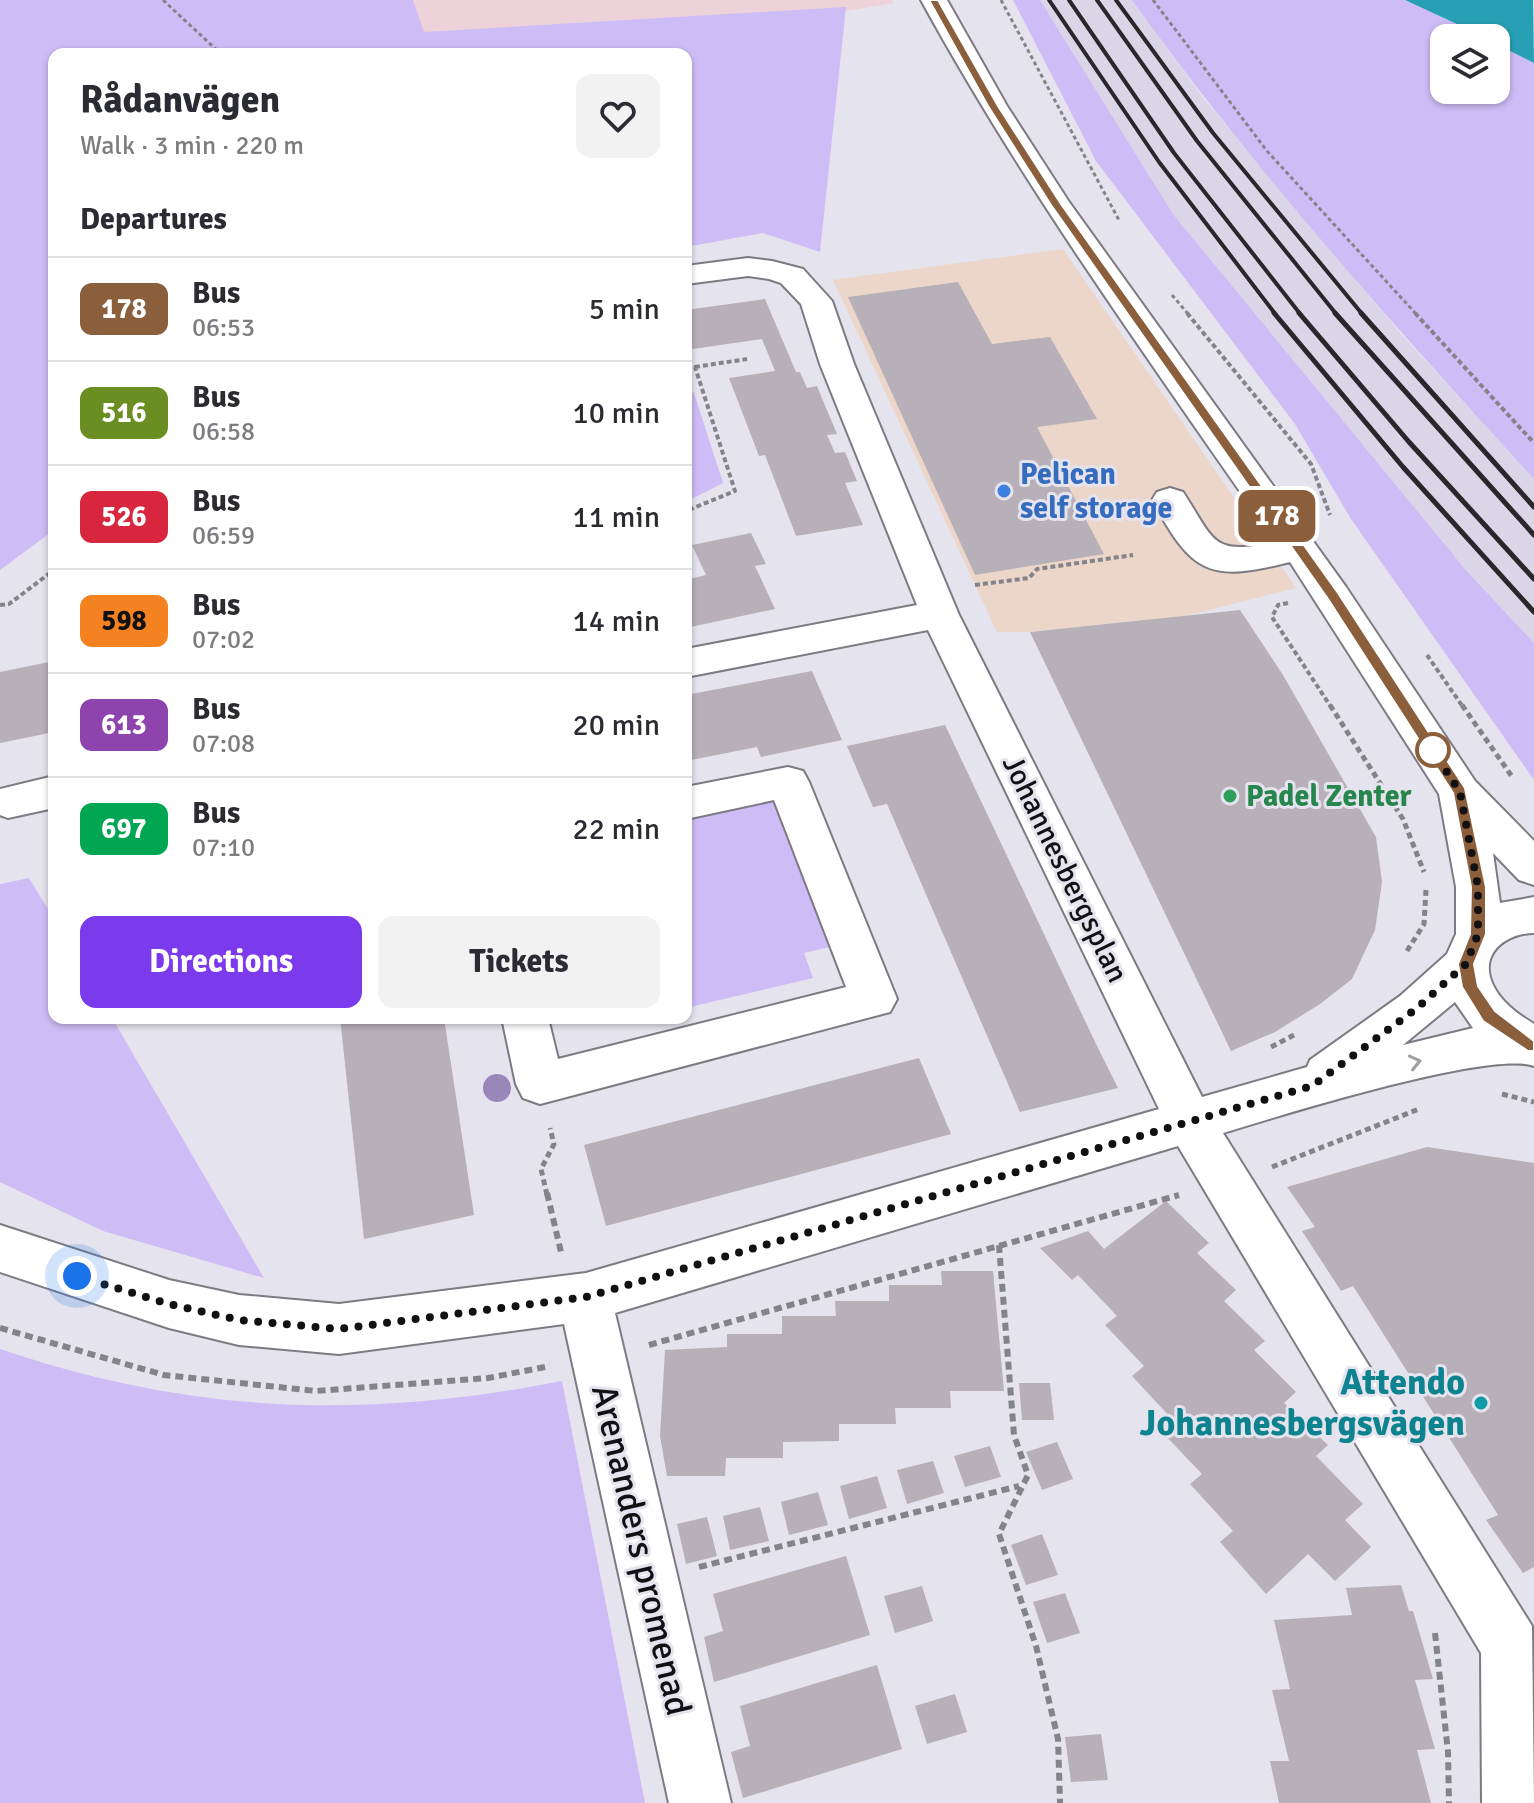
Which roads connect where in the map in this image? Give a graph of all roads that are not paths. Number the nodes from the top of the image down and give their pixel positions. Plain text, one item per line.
1 (934, 0) edge
2 (692, 274) edge
3 (1170, 500) dead end
4 (1299, 548) junction
5 (935, 603) junction
6 (692, 662) edge
7 (1460, 792) junction
8 (48, 793) edge
9 (8, 802) dead end
10 (692, 802) edge
11 (1534, 868) edge
12 (1534, 915) edge
13 (1472, 949) junction
14 (526, 1024) edge
15 (1528, 1044) edge
16 (1312, 1086) junction
17 (1191, 1124) junction
18 (0, 1248) edge
19 (575, 1267) junction
20 (700, 1803) edge
21 (1513, 1803) edge

1 - 4 street
2 - 5 street, Johannesbergsplan
3 - 4 street
4 - 7 street
5 - 6 street
5 - 17 street, Johannesbergsplan
7 - 11 street
7 - 13 street
8 - 9 street
10 - 14 street
12 - 13 street
13 - 15 street
13 - 16 street
16 -> 15 street
16 - 17 street
17 - 19 street
17 - 21 street, Johannesbergsplan
18 - 19 street
19 - 20 street, Arenanders promenad

